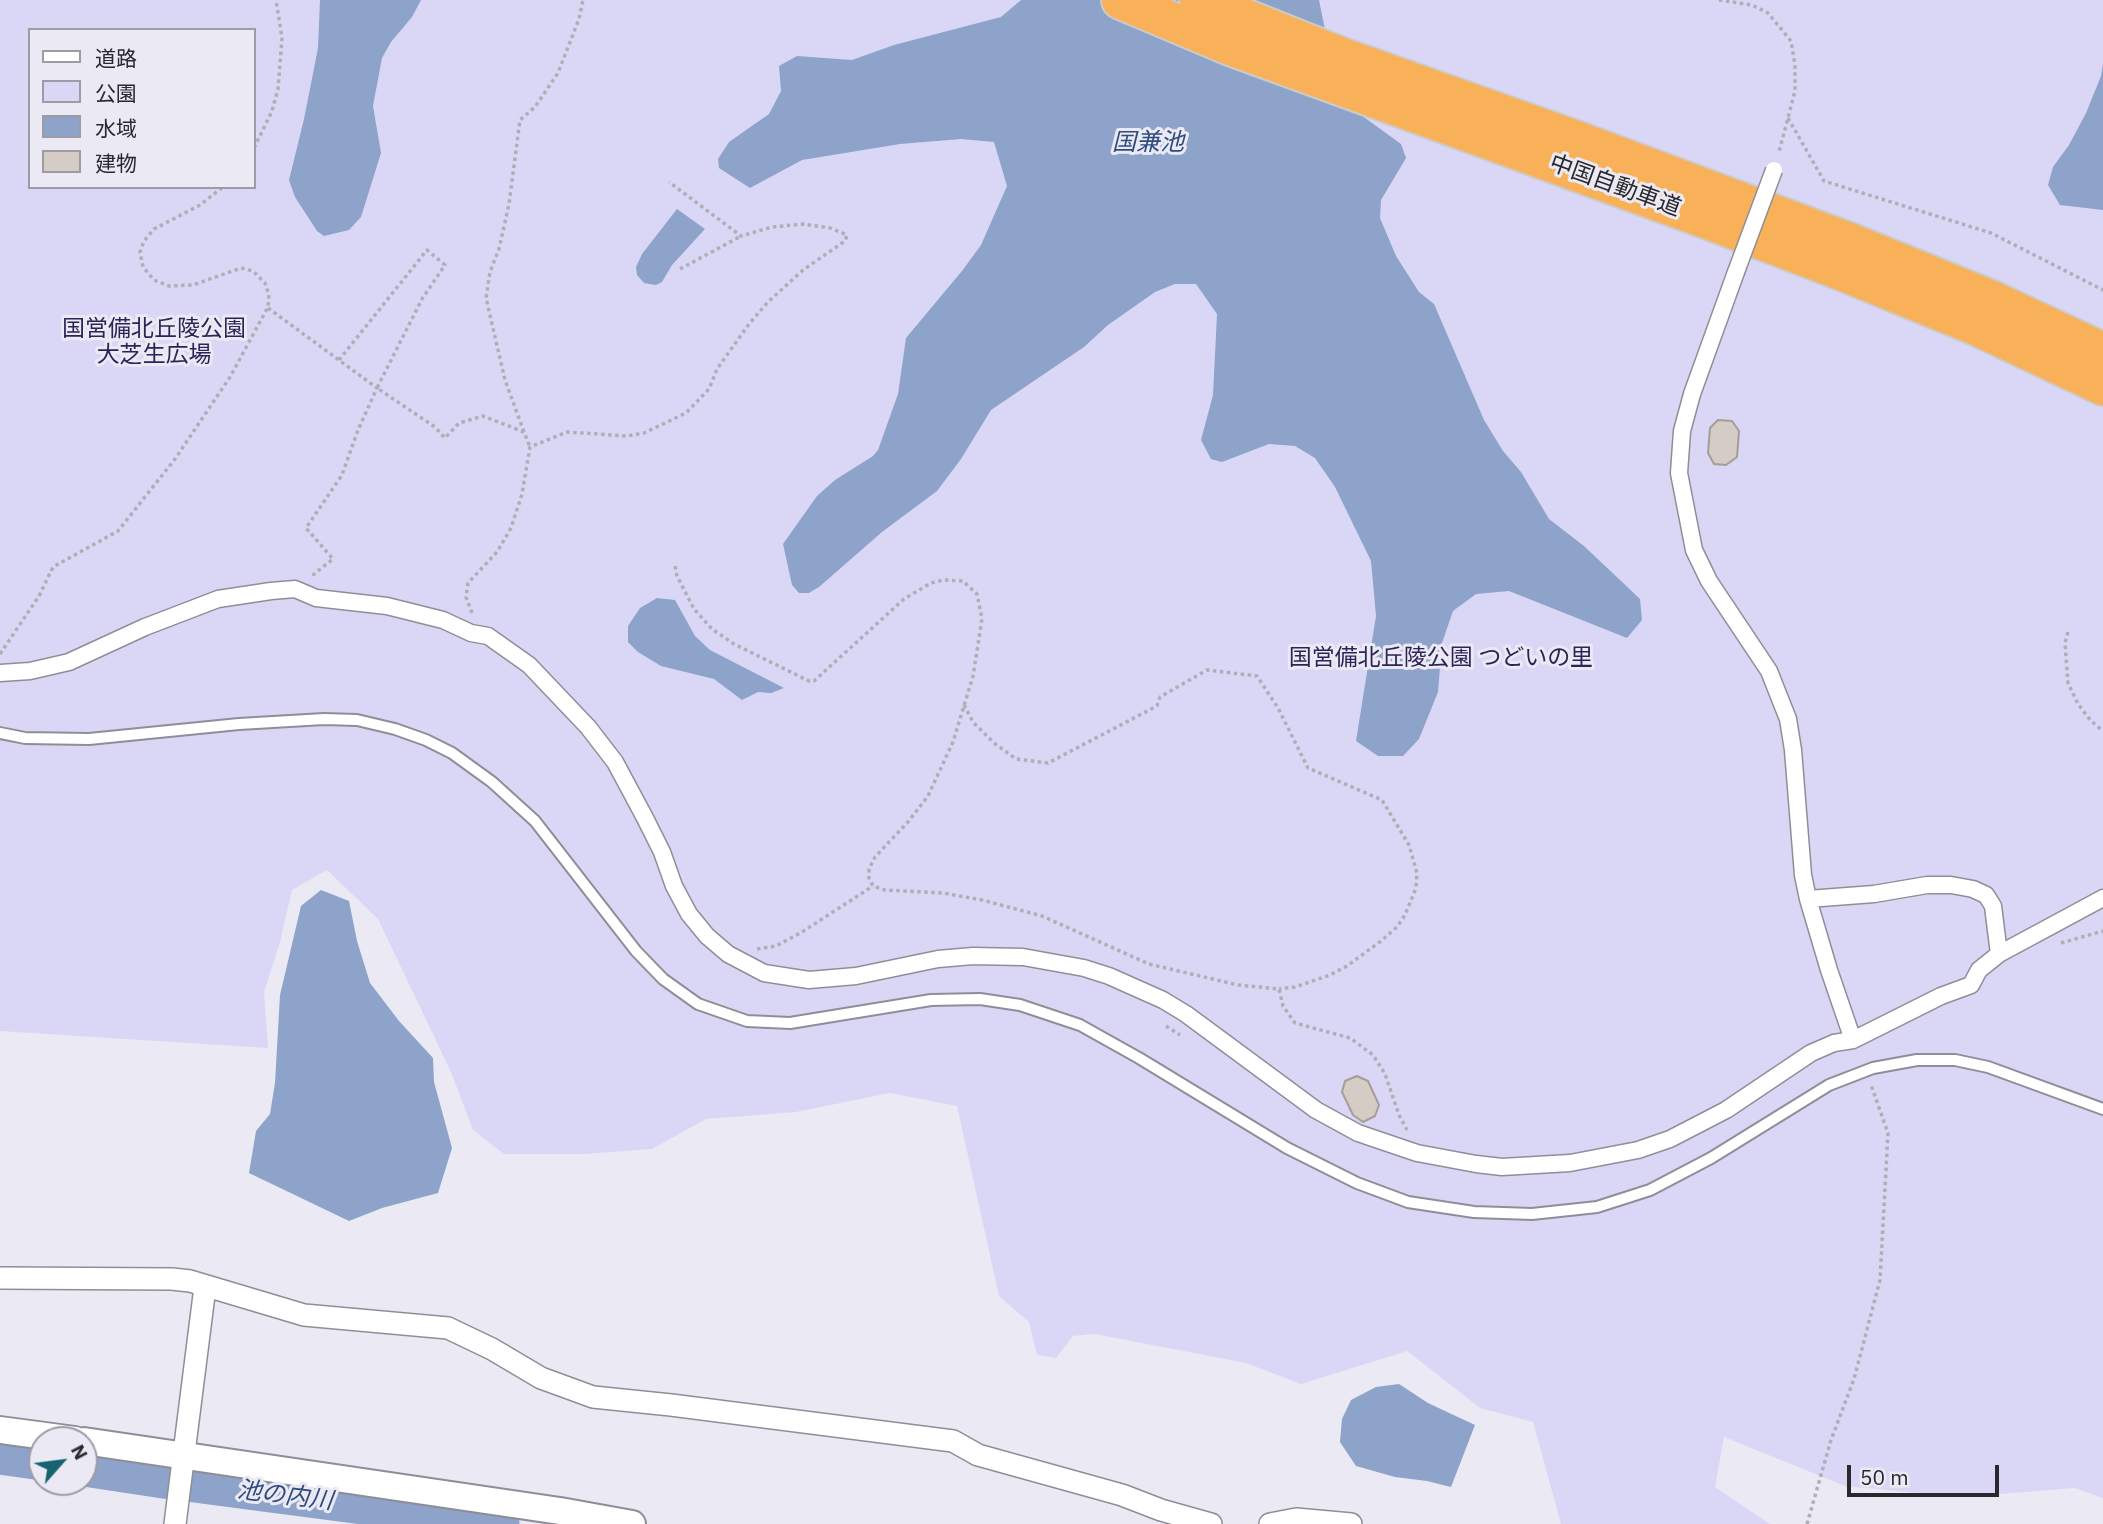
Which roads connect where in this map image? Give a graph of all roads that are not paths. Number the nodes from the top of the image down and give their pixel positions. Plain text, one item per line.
1 (1121, 0) edge
2 (1199, 0) edge
3 (1336, 70) junction
4 (1774, 170) road end
5 (2103, 352) edge
6 (2103, 386) edge
7 (0, 673) edge
8 (0, 733) edge
9 (2103, 898) edge
10 (1808, 899) junction
11 (1999, 954) junction
12 (1853, 1040) junction
13 (2103, 1109) edge
14 (0, 1278) edge
15 (205, 1287) junction
16 (0, 1430) edge
17 (28, 1434) edge
18 (98, 1443) edge
19 (183, 1455) junction
20 (175, 1524) edge
21 (632, 1524) edge
22 (1212, 1524) edge
23 (1270, 1524) edge
24 (1351, 1524) edge

1 - 3 highway, 中国自動車道
2 - 3 highway, 中国自動車道
3 - 5 highway, 中国自動車道
3 - 6 highway, 中国自動車道
4 - 10 street, bridge
7 - 12 street
8 - 13 lane
9 - 11 street
10 - 11 street
10 - 12 street
11 - 12 street
14 - 15 street
15 - 19 street
15 - 22 street
16 - 17 street
18 - 19 street
19 - 20 street
19 - 21 street
23 - 24 street

